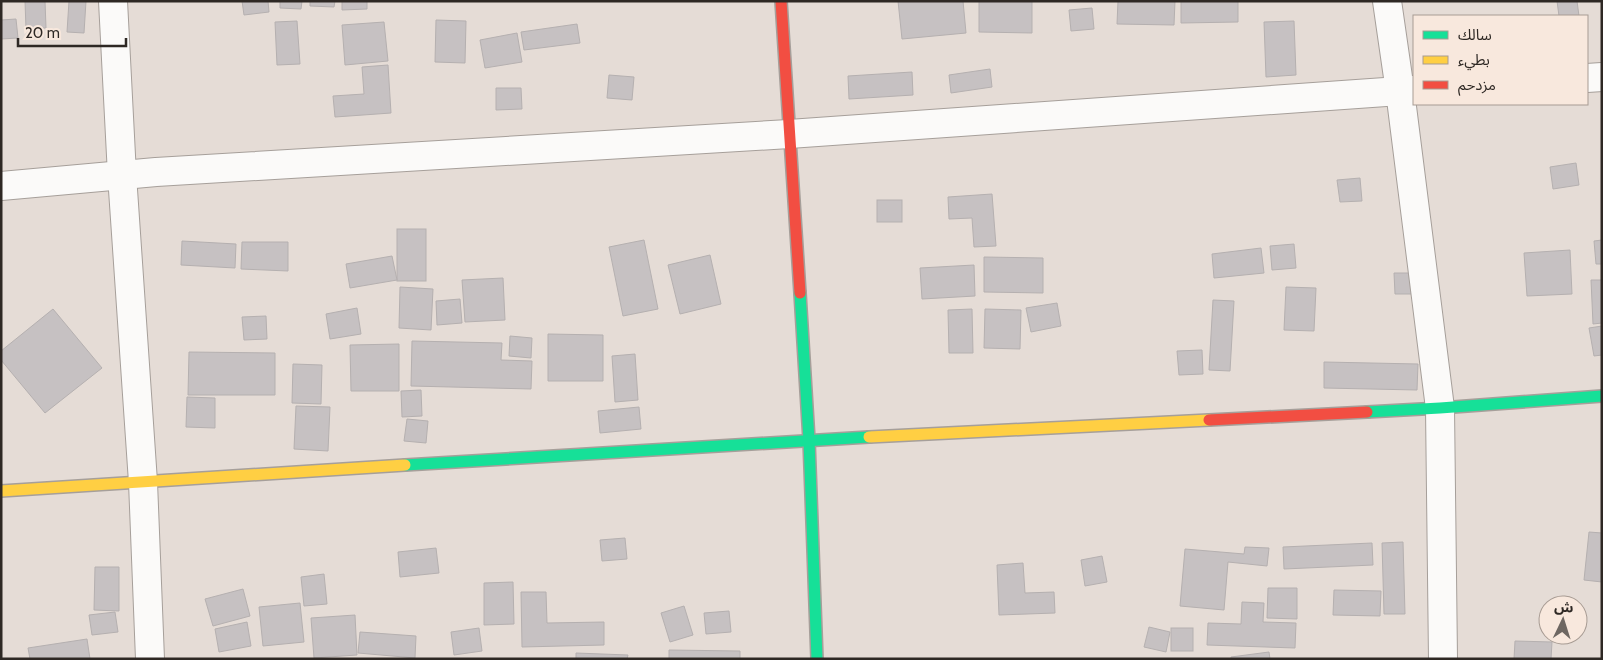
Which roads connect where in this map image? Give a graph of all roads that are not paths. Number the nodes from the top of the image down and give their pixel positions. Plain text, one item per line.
1 (112, 1) edge
2 (781, 1) edge
3 (1387, 1) edge
4 (1602, 77) edge
5 (1588, 78) edge
6 (1407, 90) edge
7 (789, 134) junction
8 (122, 175) junction
9 (1, 186) edge
10 (1602, 396) edge
11 (1440, 408) junction
12 (808, 440) junction
13 (143, 482) junction
14 (1, 491) edge
15 (150, 659) edge
16 (817, 659) edge
17 (1443, 659) edge

1 - 8 street
2 - 7 street
3 - 6 street
4 - 5 street
6 - 7 street
6 - 11 street
7 - 8 street
7 - 12 street
8 - 9 street
8 - 13 street
10 - 11 street
11 - 12 street
11 - 17 street
12 - 13 street
12 - 16 street
13 - 14 street
13 - 15 street

